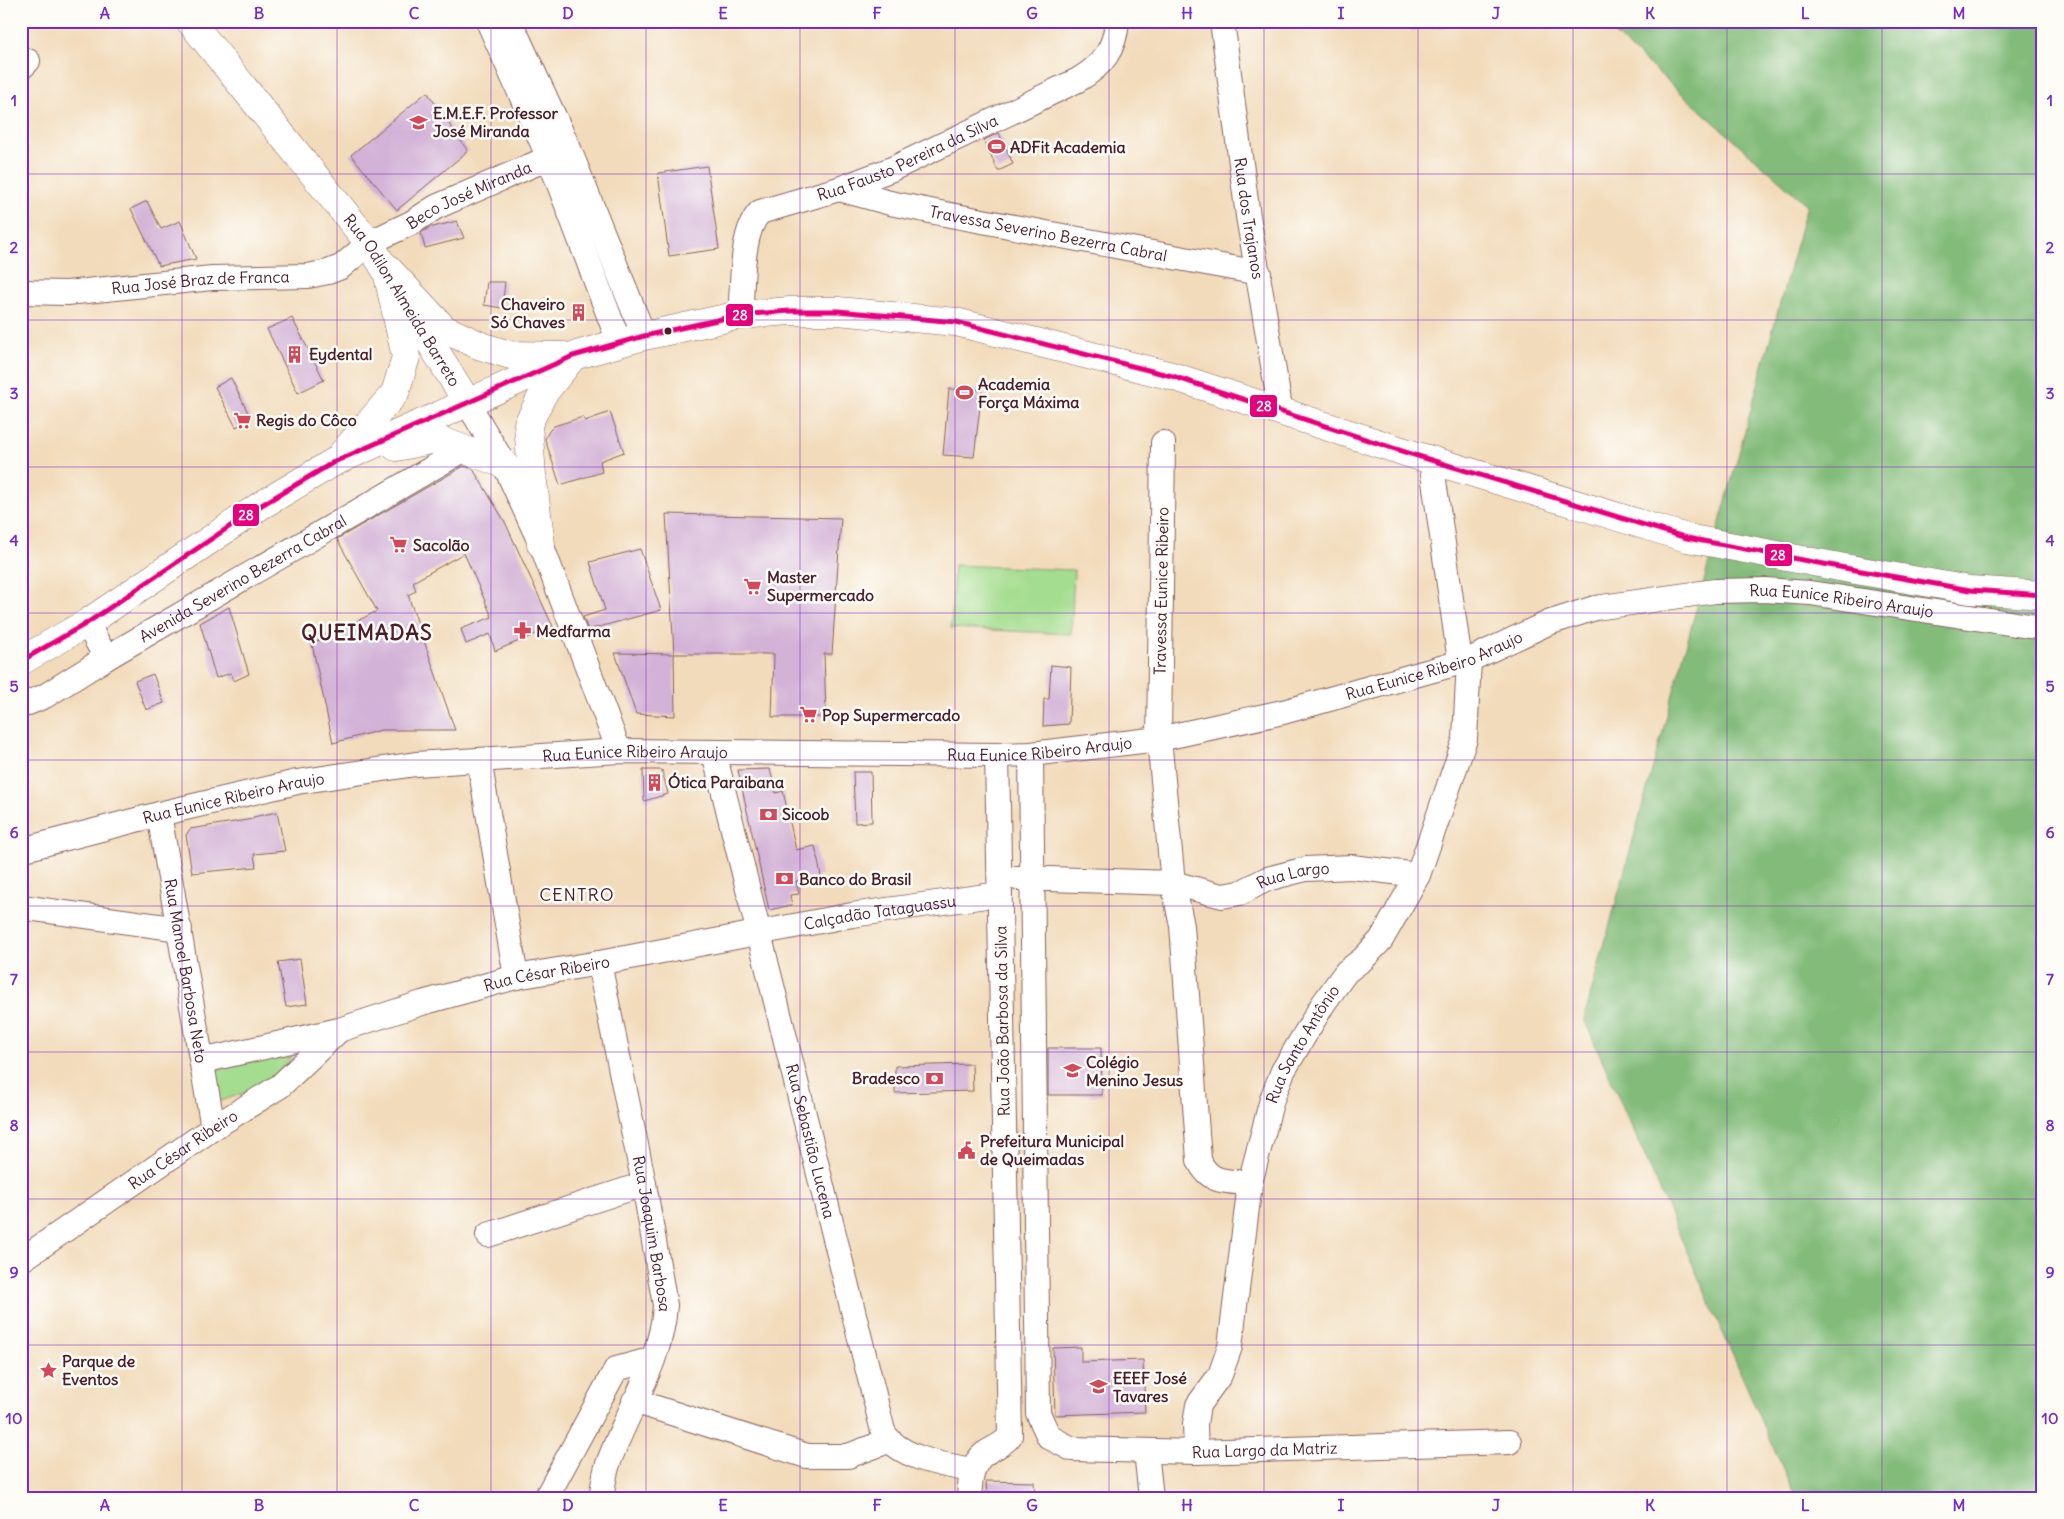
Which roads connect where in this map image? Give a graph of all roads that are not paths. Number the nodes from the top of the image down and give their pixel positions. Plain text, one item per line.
1 (190, 21) edge
2 (488, 21) edge
3 (510, 21) edge
4 (1117, 21) edge
5 (1222, 21) edge
6 (559, 154) junction
7 (839, 190) junction
8 (369, 243) junction
9 (386, 267) junction
10 (1259, 273) junction
11 (21, 292) edge
12 (740, 315) junction
13 (632, 339) junction
14 (574, 356) junction
15 (466, 402) junction
16 (1281, 413) junction
17 (1163, 443) dead end
18 (465, 449) junction
19 (1431, 460) junction
20 (334, 462) junction
21 (504, 464) junction
22 (541, 544) junction
23 (2043, 595) edge
24 (87, 622) junction
25 (2043, 628) edge
26 (106, 658) junction
27 (21, 661) edge
28 (1465, 661) junction
29 (21, 706) edge
30 (1159, 739) junction
31 (619, 751) junction
32 (714, 753) junction
33 (1031, 754) junction
34 (997, 755) junction
35 (479, 760) junction
36 (159, 814) junction
37 (21, 850) edge
38 (1418, 875) junction
39 (1032, 878) junction
40 (1173, 884) junction
41 (1000, 886) junction
42 (21, 907) edge
43 (180, 929) junction
44 (760, 934) junction
45 (599, 963) junction
46 (516, 977) junction
47 (339, 1030) junction
48 (202, 1060) junction
49 (213, 1128) junction
50 (1250, 1183) junction
51 (644, 1184) junction
52 (488, 1235) dead end
53 (21, 1260) edge
54 (653, 1359) junction
55 (634, 1401) junction
56 (1038, 1413) joint
57 (888, 1441) junction
58 (1509, 1442) dead end
59 (1146, 1451) junction
60 (1196, 1452) junction
61 (972, 1470) junction
62 (546, 1498) edge
63 (601, 1498) edge
64 (968, 1498) edge
65 (1151, 1498) edge

1 - 8 main road, Rua Odilon Almeida Barreto
2 - 6 street
3 - 6 street
4 - 7 street, Rua Fausto Pereira da Silva
5 - 10 street, Rua dos Trajanos
6 - 8 street, Beco José Miranda
6 - 13 street
7 - 10 street, Travessa Severino Bezerra Cabral
7 - 12 street, Rua Fausto Pereira da Silva
8 - 9 main road, Rua Odilon Almeida Barreto
8 - 11 street, Rua José Braz de Franca
9 - 14 main road
9 - 15 main road, Rua Odilon Almeida Barreto
9 - 20 main road
10 - 16 street, Rua dos Trajanos
12 - 13 main road
12 - 16 main road
13 - 14 main road
14 - 15 main road
14 - 22 main road
15 - 20 main road
15 - 21 street, Rua Odilon Almeida Barreto
16 - 19 main road
17 - 30 street, Travessa Eunice Ribeiro
18 - 20 main road
18 - 21 main road
18 - 26 street, Avenida Severino Bezerra Cabral
19 - 23 main road
19 - 28 street, Rua Santo Antônio
20 - 24 main road
21 - 22 street, Rua Odilon Almeida Barreto
22 - 31 street, Rua Odilon Almeida Barreto
24 - 26 street
24 - 27 main road
25 - 28 street, Rua Eunice Ribeiro Araujo
26 - 29 street, Avenida Severino Bezerra Cabral
28 - 30 street, Rua Eunice Ribeiro Araujo
28 - 38 street, Rua Santo Antônio
30 - 33 street, Rua Eunice Ribeiro Araujo
30 - 40 street, Travessa Eunice Ribeiro
31 - 32 street, Rua Eunice Ribeiro Araujo
31 - 35 street, Rua Eunice Ribeiro Araujo
32 - 34 street, Rua Eunice Ribeiro Araujo
32 - 44 street, Rua Sebastião Lucena
33 - 34 street, Rua Eunice Ribeiro Araujo
33 - 39 street, Rua João Barbosa da Silva
34 - 41 street, Rua João Barbosa da Silva
35 - 36 street, Rua Eunice Ribeiro Araujo
35 - 46 street
36 - 37 street, Rua Eunice Ribeiro Araujo
36 - 43 street, Rua Manoel Barbosa Neto
38 - 40 street, Rua Largo
38 - 50 street, Rua Santo Antônio
39 - 40 street, Rua Largo
39 - 41 street, Calçadão Tataguassu
39 - 56 street, Rua João Barbosa da Silva
40 - 50 street, Travessa Eunice Ribeiro
41 - 44 street, Calçadão Tataguassu
41 - 61 street, Rua João Barbosa da Silva
42 - 43 street
43 - 48 street, Rua Manoel Barbosa Neto
44 - 45 street, Rua César Ribeiro
44 - 57 street, Rua Sebastião Lucena
45 - 46 street, Rua César Ribeiro
45 - 51 street, Rua Joaquim Barbosa
46 - 47 street, Rua César Ribeiro
47 - 48 street, Rua César Ribeiro
47 - 49 street, Rua César Ribeiro
48 - 49 street, Rua Manoel Barbosa Neto
49 - 53 street, Rua César Ribeiro
50 - 60 street, Rua Santo Antônio
51 - 52 street
51 - 54 street, Rua Joaquim Barbosa
54 - 55 street, Rua Joaquim Barbosa
54 - 62 street
55 - 57 street
55 - 63 street, Rua Joaquim Barbosa
56 - 59 street, Rua Largo da Matriz
57 - 61 street
58 - 60 street, Rua Largo da Matriz
59 - 60 street, Rua Largo da Matriz
59 - 65 street
61 - 64 street

